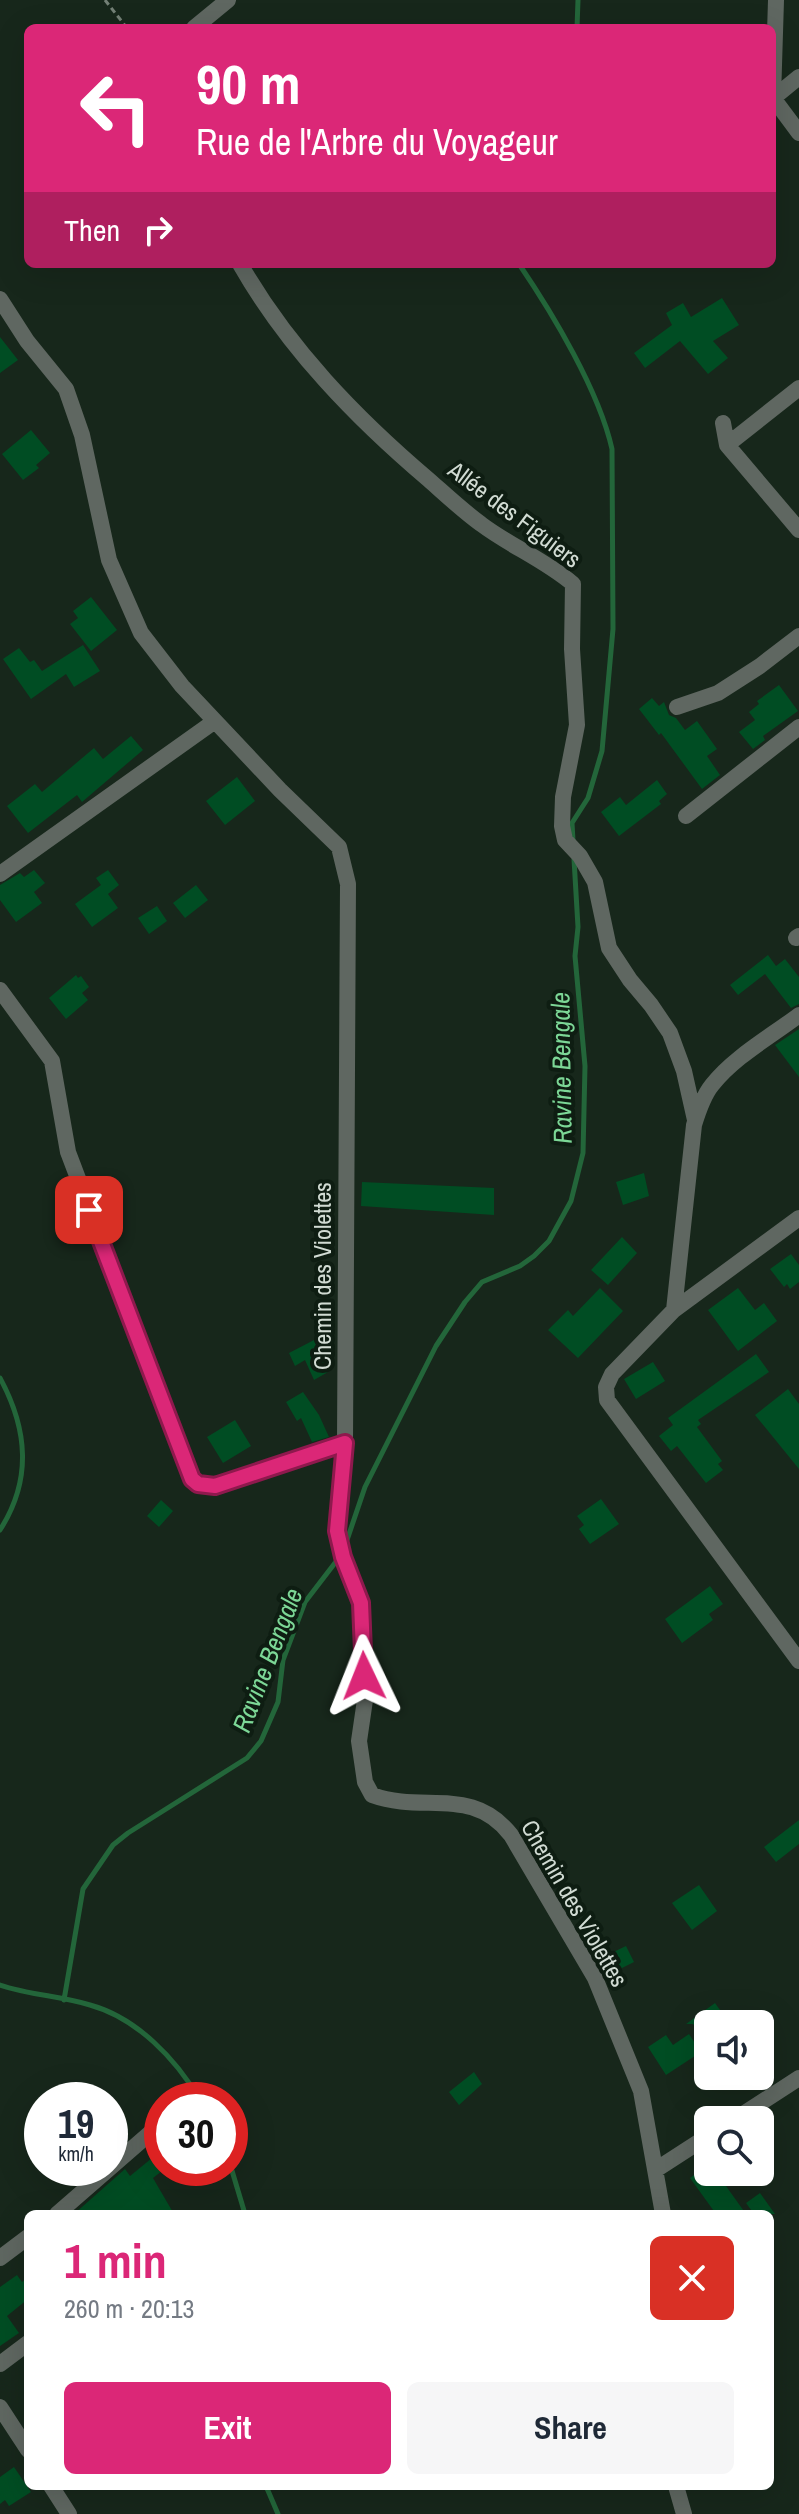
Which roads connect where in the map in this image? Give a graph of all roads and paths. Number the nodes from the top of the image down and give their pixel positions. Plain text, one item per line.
1 (105, 0) edge
2 (228, 0) edge
3 (776, 0) edge
4 (124, 24) edge
5 (199, 24) edge
6 (775, 24) edge
7 (799, 77) edge
8 (776, 96) edge
9 (776, 102) edge
10 (799, 133) edge
11 (243, 268) edge
12 (0, 299) edge
13 (799, 388) edge
14 (723, 423) dead end
15 (727, 445) junction
16 (799, 530) edge
17 (799, 636) edge
18 (677, 707) dead end
19 (215, 721) junction
20 (799, 727) edge
21 (686, 816) dead end
22 (0, 874) edge
23 (0, 990) edge
24 (799, 1015) edge
25 (695, 1120) junction
26 (799, 1218) edge
27 (674, 1310) junction
28 (345, 1443) junction
29 (799, 1661) edge
30 (799, 2078) edge
31 (756, 2106) edge
32 (144, 2138) edge
33 (694, 2145) edge
34 (657, 2169) junction
35 (62, 2210) edge
36 (662, 2210) edge
37 (24, 2240) edge
38 (0, 2258) edge
39 (24, 2346) edge
40 (0, 2364) edge
41 (0, 2407) edge
42 (24, 2444) edge
43 (54, 2490) edge
44 (677, 2490) edge
45 (69, 2514) edge
46 (684, 2514) edge

1 - 4 path
2 - 5 street
3 - 6 street
7 - 8 street
9 - 10 street
11 - 25 street, Allée des Figuiers
12 - 19 street, Chemin des Violettes
13 - 15 street
14 - 15 street
15 - 16 street
17 - 18 street
19 - 22 street
19 - 28 street, Chemin des Violettes
20 - 21 street
23 - 28 street
24 - 25 street
25 - 27 street
26 - 27 street
27 - 29 street
28 - 34 street, Chemin des Violettes
30 - 31 street
32 - 35 street
33 - 34 street
34 - 36 street, Chemin des Violettes
37 - 38 street
39 - 40 street
41 - 42 street
43 - 45 street
44 - 46 street

